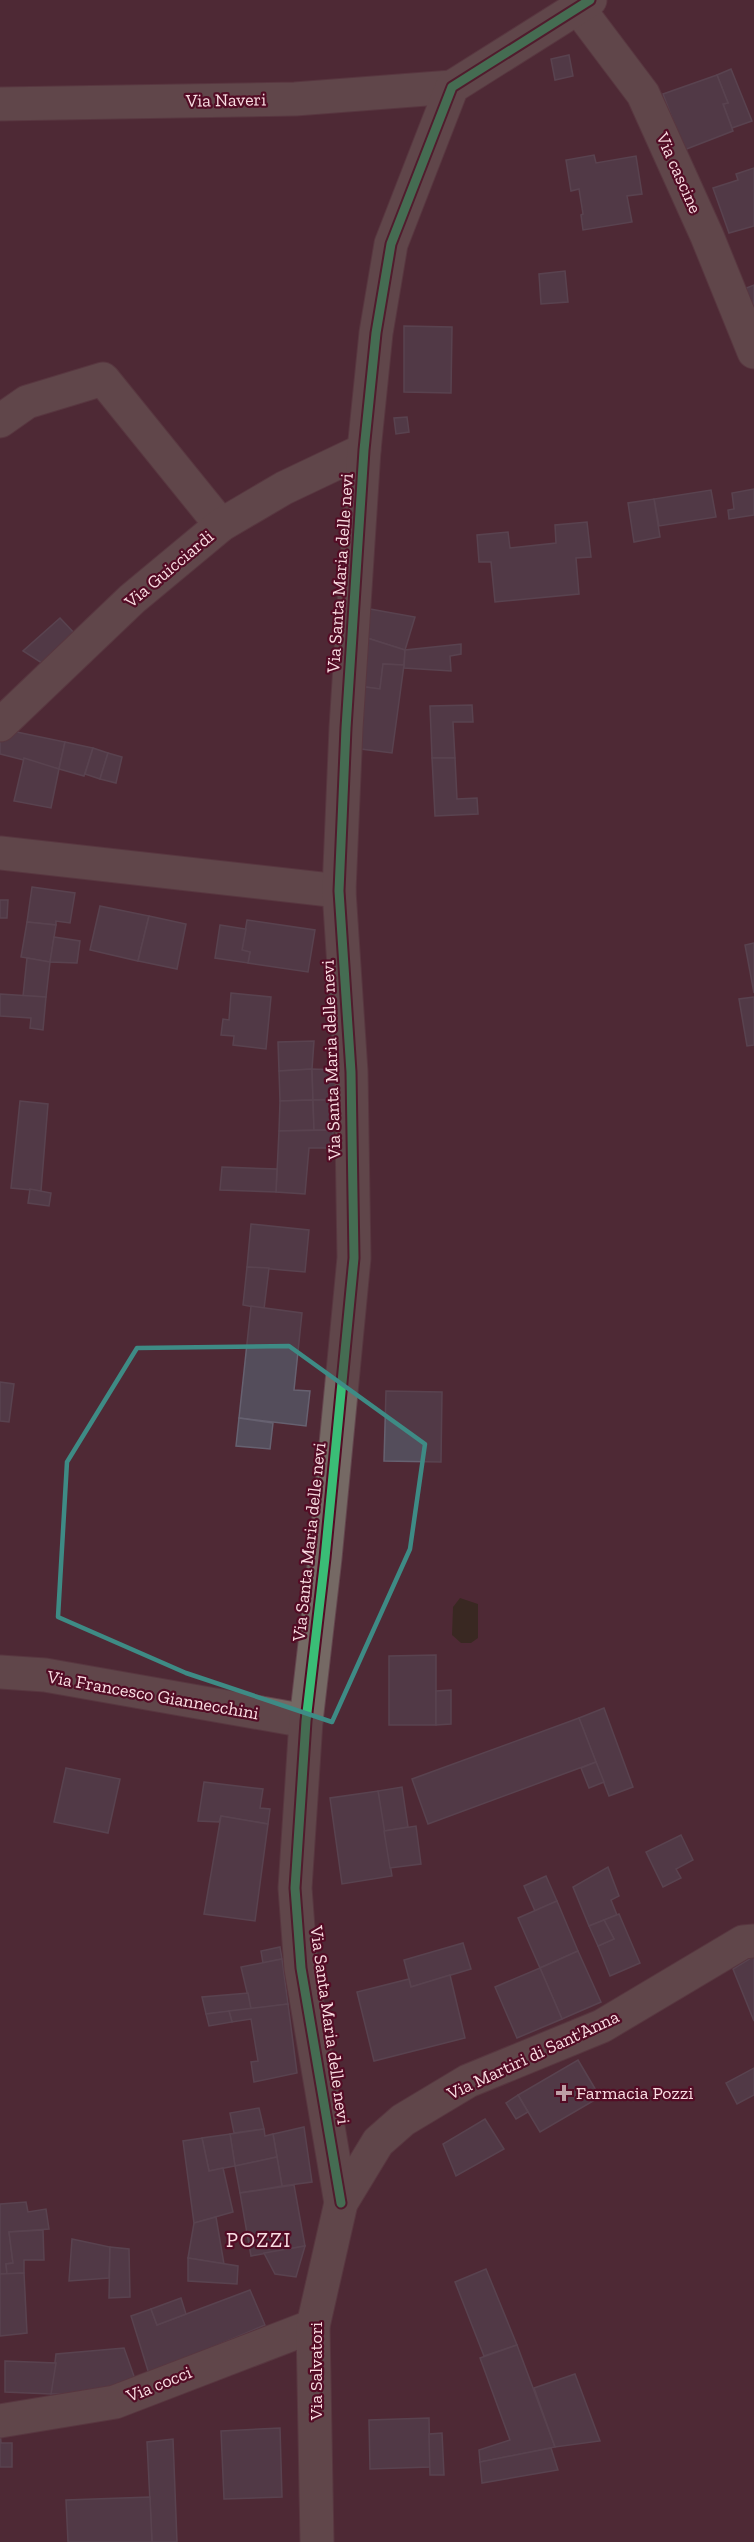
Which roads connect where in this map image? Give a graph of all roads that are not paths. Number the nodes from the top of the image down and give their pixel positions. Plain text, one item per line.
1 (584, 4) edge
2 (452, 87) junction
3 (0, 104) edge
4 (754, 352) edge
5 (0, 421) edge
6 (364, 450) junction
7 (221, 525) junction
8 (0, 725) edge
9 (0, 853) edge
10 (339, 891) junction
11 (0, 1672) edge
12 (306, 1721) junction
13 (754, 1941) edge
14 (341, 2203) junction
15 (313, 2326) junction
16 (0, 2421) edge
17 (317, 2542) edge

1 - 2 street
1 - 4 street, Via cascine
2 - 3 street, Via Naveri
2 - 6 street, Via Santa Maria delle nevi
5 - 7 street
6 - 7 street, Via Guicciardi
6 - 10 street, Via Santa Maria delle nevi
7 - 8 street, Via Guicciardi
9 - 10 street
10 - 12 street, Via Santa Maria delle nevi
11 - 12 street, Via Francesco Giannecchini
12 - 14 street, Via Santa Maria delle nevi
13 - 14 street, Via Martiri di Sant'Anna
14 - 15 street, Via Salvatori
15 - 16 street, Via cocci
15 - 17 street, Via Salvatori

